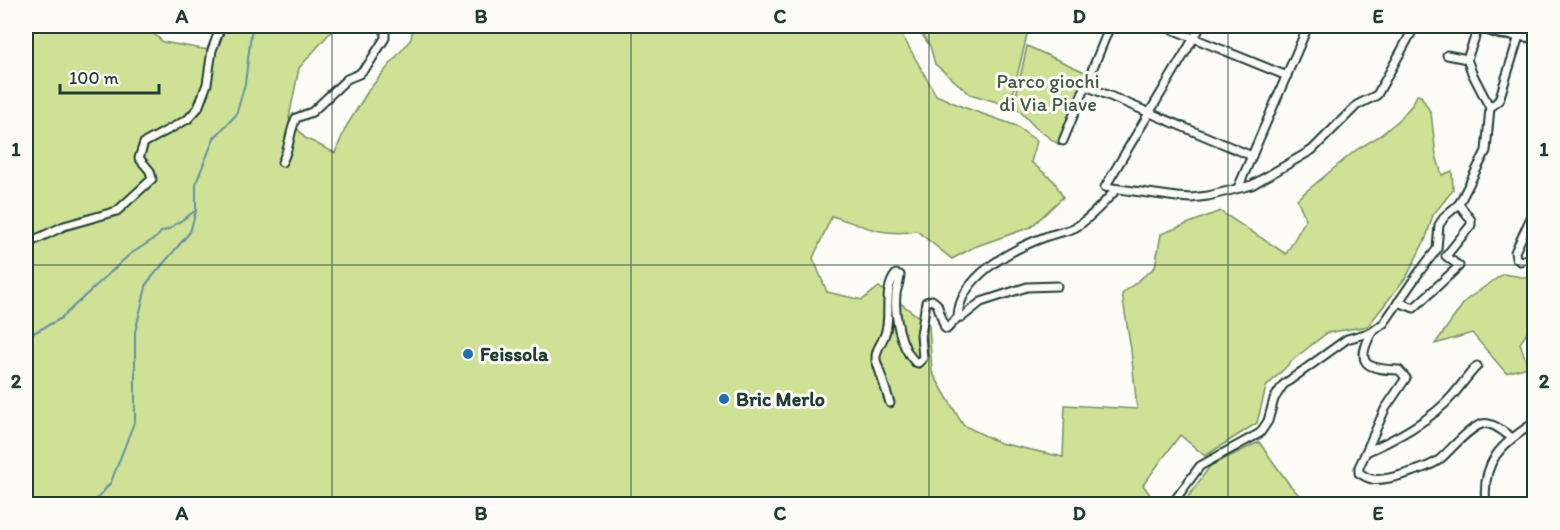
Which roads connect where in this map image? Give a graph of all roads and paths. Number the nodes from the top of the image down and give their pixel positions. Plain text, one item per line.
1 (221, 26) edge
2 (385, 26) edge
3 (1110, 26) edge
4 (1164, 26) edge
5 (1202, 26) edge
6 (1308, 26) edge
7 (1415, 26) edge
8 (1479, 26) edge
9 (1516, 32) edge
10 (1534, 37) edge
11 (1194, 38) junction
12 (1446, 56) dead end
13 (1467, 59) junction
14 (1287, 76) junction
15 (1086, 86) junction
16 (1490, 108) junction
17 (1150, 114) junction
18 (1063, 141) dead end
19 (1252, 156) junction
20 (282, 162) dead end
21 (1238, 188) junction
22 (1117, 189) junction
23 (1460, 204) junction
24 (1534, 211) edge
25 (26, 244) edge
26 (1534, 257) edge
27 (1057, 286) dead end
28 (1398, 302) junction
29 (958, 317) junction
30 (1372, 332) junction
31 (1477, 366) dead end
32 (890, 403) dead end
33 (1534, 423) edge
34 (1511, 437) junction
35 (1365, 452) junction
36 (1172, 504) edge
37 (1486, 504) edge

1 - 25 street
2 - 20 street
3 - 15 street
4 - 11 street
5 - 11 street
6 - 14 street
7 - 21 street
8 - 9 street
8 - 13 street
9 - 10 street
9 - 16 street
11 - 14 street
11 - 17 street
12 - 13 street
13 - 16 street
14 - 19 street
15 - 17 street
15 - 18 street
16 - 23 street
17 - 19 street
17 - 22 street
19 - 21 street
21 - 22 street
22 - 29 street
23 - 28 street
23 - 28 street
24 - 26 street
27 - 29 street
28 - 30 street
29 - 32 street
30 - 35 street
30 - 36 street
31 - 35 street
33 - 34 street
34 - 35 street
34 - 37 street

